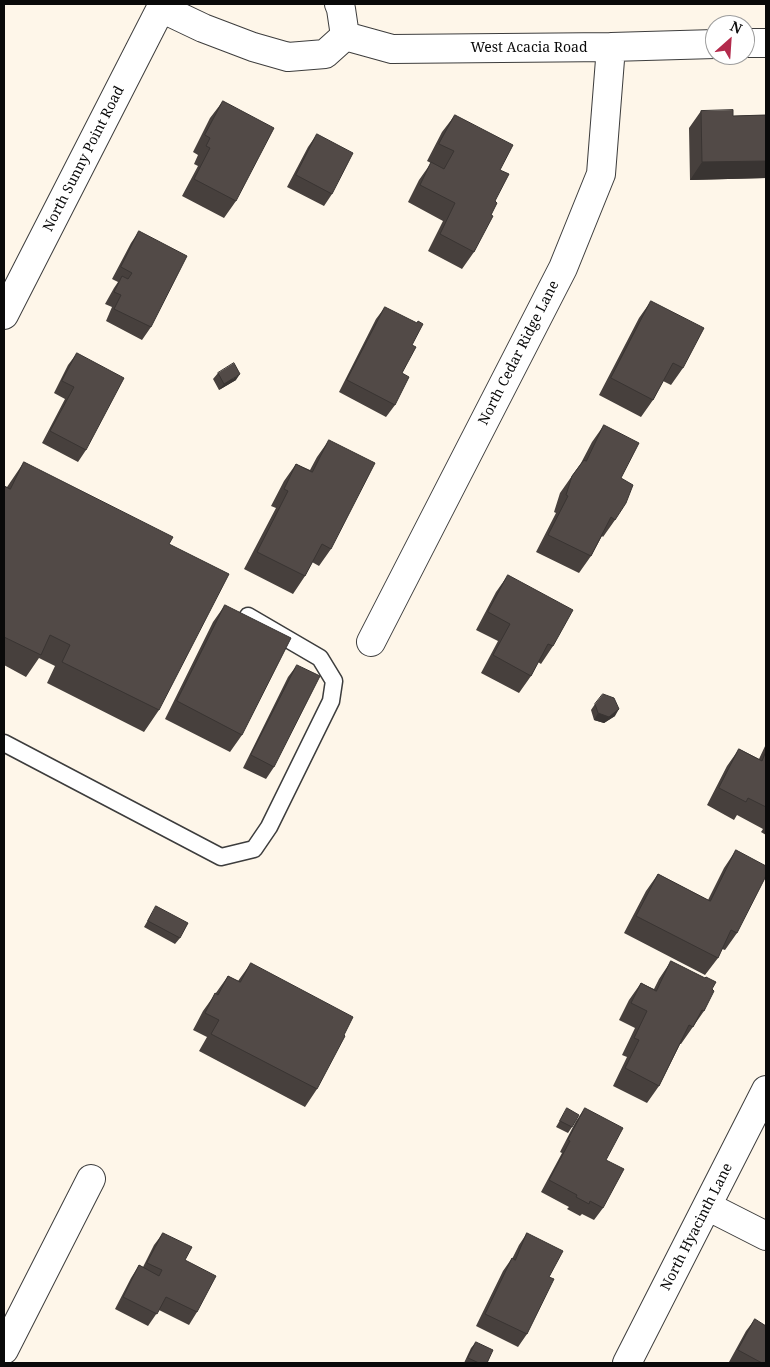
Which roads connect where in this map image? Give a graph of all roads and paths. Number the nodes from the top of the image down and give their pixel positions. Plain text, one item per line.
1 (339, 4) edge
2 (162, 6) edge
3 (345, 36) junction
4 (705, 44) edge
5 (611, 47) junction
6 (4, 315) edge
7 (248, 616) edge
8 (371, 642) dead end
9 (4, 743) edge
10 (766, 1090) edge
11 (91, 1179) dead end
12 (708, 1206) junction
13 (766, 1236) edge
14 (4, 1350) edge
15 (627, 1363) edge

1 - 3 street
2 - 3 street
2 - 6 street, North Sunny Point Road
3 - 5 street, West Acacia Road
4 - 5 street, West Acacia Road
5 - 8 street, North Cedar Ridge Lane
7 - 9 lane
10 - 12 street, North Hyacinth Lane
11 - 14 street
12 - 13 street
12 - 15 street, North Hyacinth Lane

